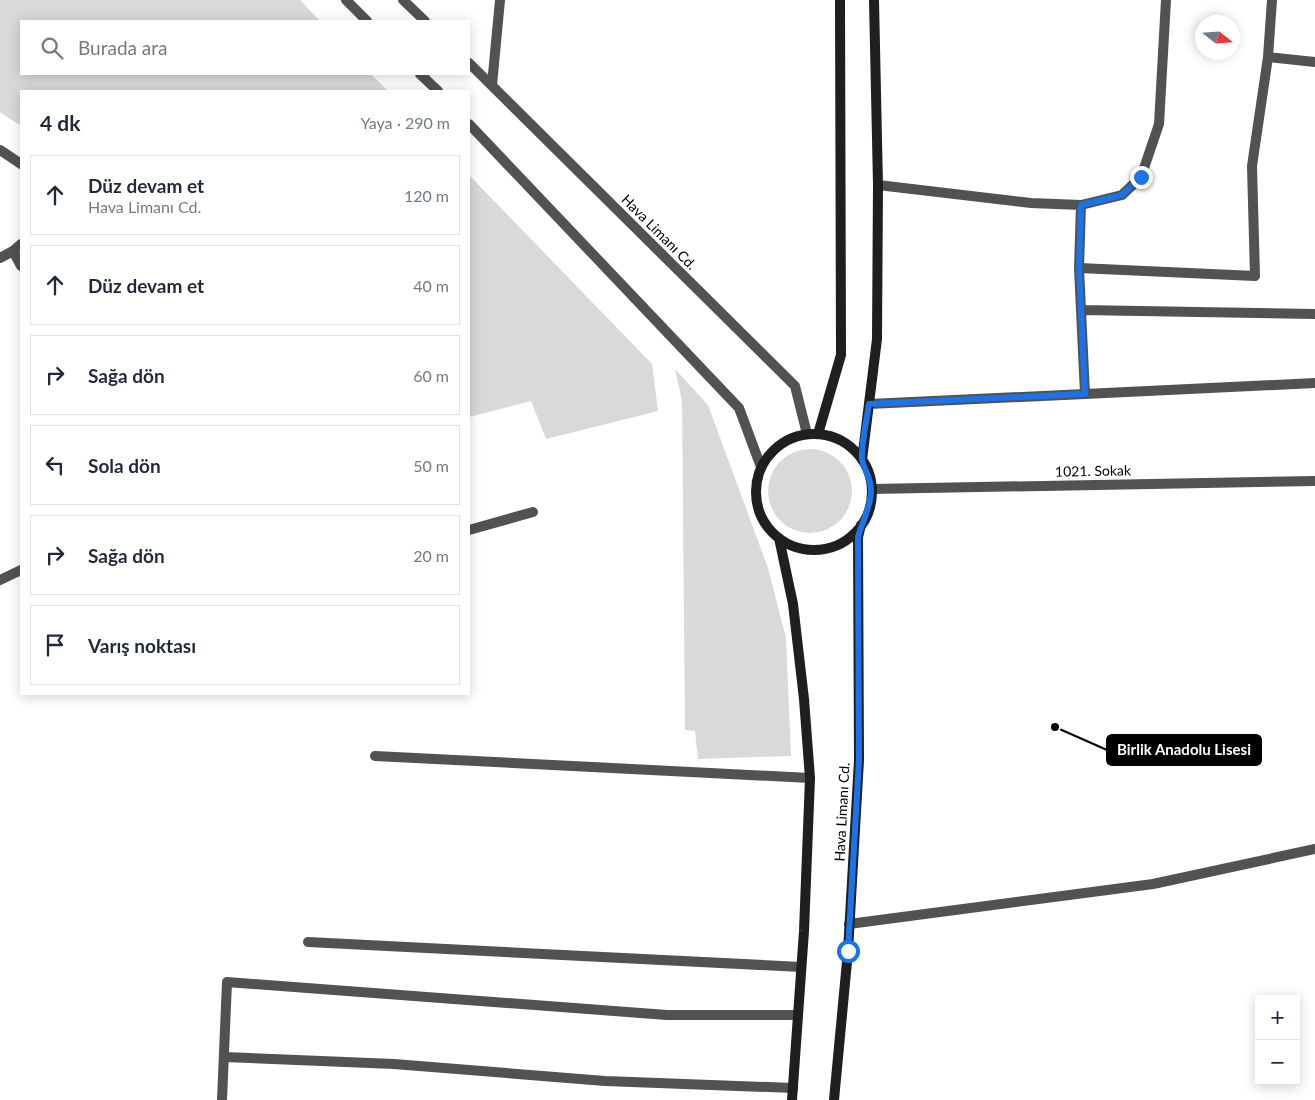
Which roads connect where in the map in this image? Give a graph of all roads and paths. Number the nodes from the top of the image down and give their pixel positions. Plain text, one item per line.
1 (346, 0) edge
2 (403, 0) edge
3 (500, 0) edge
4 (840, 0) edge
5 (874, 0) edge
6 (1166, 0) edge
7 (1272, 0) edge
8 (366, 20) edge
9 (424, 20) edge
10 (1268, 57) junction
11 (1315, 62) edge
12 (470, 64) edge
13 (421, 75) edge
14 (492, 85) junction
15 (437, 90) edge
16 (470, 125) edge
17 (0, 150) edge
18 (20, 163) edge
19 (878, 184) junction
20 (1081, 205) junction
21 (17, 248) edge
22 (0, 258) edge
23 (20, 262) edge
24 (1079, 268) junction
25 (1081, 310) junction
26 (1315, 314) edge
27 (1315, 383) edge
28 (1085, 394) junction
29 (869, 404) junction
30 (813, 434) junction
31 (862, 460) junction
32 (761, 467) junction
33 (1315, 481) edge
34 (872, 490) junction
35 (533, 512) dead end
36 (861, 525) junction
37 (470, 530) edge
38 (779, 538) junction
39 (20, 570) edge
40 (0, 580) edge
41 (375, 756) dead end
42 (810, 778) junction
43 (1315, 849) edge
44 (849, 924) junction
45 (308, 942) dead end
46 (801, 967) junction
47 (798, 1015) junction
48 (224, 1056) junction
49 (793, 1088) junction
50 (222, 1100) edge
51 (792, 1100) edge
52 (834, 1100) edge

1 - 8 street
2 - 9 street
3 - 14 street
4 - 30 main road
5 - 19 main road
6 - 20 street
7 - 10 street
10 - 11 street
10 - 24 street
12 - 14 street, Hava Limanı Cd.
13 - 15 street
14 - 30 street, Hava Limanı Cd.
16 - 32 street
17 - 18 street
19 - 20 street
19 - 29 main road
20 - 24 street
21 - 22 street
21 - 23 street
24 - 25 street
25 - 26 street
25 - 28 street
27 - 28 street
28 - 29 street
29 - 31 main road
30 - 31 main road
30 - 32 main road
31 - 34 main road
32 - 38 main road
33 - 34 street, 1021. Sokak
34 - 36 main road
35 - 37 street
36 - 38 main road
36 - 44 main road, Hava Limanı Cd.
38 - 42 main road
39 - 40 street
41 - 42 street
42 - 46 main road
43 - 44 street
44 - 52 main road, Hava Limanı Cd.
45 - 46 street
46 - 47 main road
47 - 48 street
47 - 49 main road
48 - 49 street
48 - 50 street
49 - 51 main road

